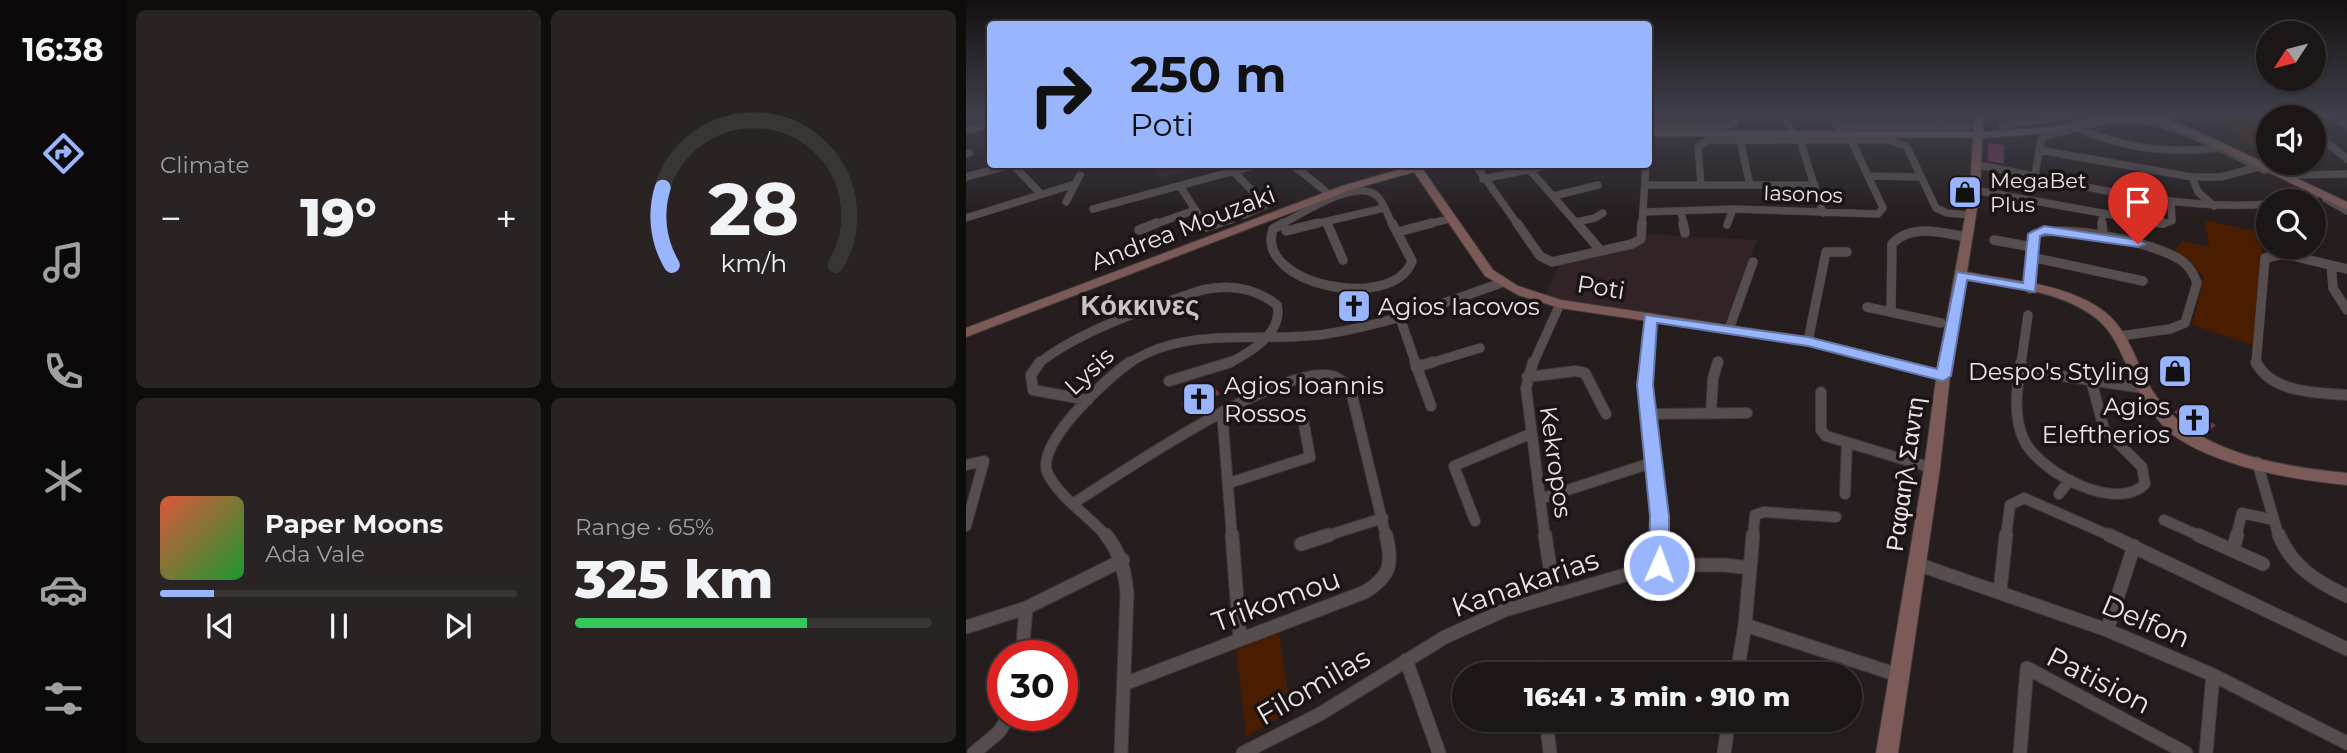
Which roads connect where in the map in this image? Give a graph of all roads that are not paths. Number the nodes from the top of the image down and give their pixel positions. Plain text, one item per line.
1 (1699, 149) edge
2 (1742, 149) edge
3 (1800, 149) edge
4 (1855, 149) edge
5 (1908, 149) edge
6 (1978, 149) edge
7 (2165, 149) edge
8 (2210, 149) edge
9 (2220, 149) edge
10 (2226, 149) edge
11 (2236, 149) edge
12 (2039, 150) joint
13 (2256, 159) edge
14 (2256, 161) edge
15 (1978, 165) junction
16 (2256, 167) edge
17 (1002, 168) edge
18 (1017, 168) edge
19 (1247, 168) edge
20 (1296, 168) edge
21 (1409, 168) edge
22 (1416, 168) edge
23 (1477, 168) edge
24 (1534, 168) edge
25 (1645, 168) edge
26 (1529, 169) junction
27 (1234, 172) junction
28 (2326, 174) edge
29 (2347, 174) edge
30 (1080, 175) dead end
31 (2035, 175) junction
32 (2284, 175) edge
33 (2297, 175) edge
34 (1387, 176) junction
35 (1868, 176) junction
36 (966, 177) edge
37 (1920, 177) junction
38 (2192, 177) junction
39 (1483, 179) junction
40 (1075, 184) junction
41 (1645, 184) junction
42 (1701, 184) junction
43 (1598, 185) dead end
44 (1750, 185) junction
45 (1815, 185) junction
46 (1180, 186) junction
47 (1427, 187) junction
48 (2308, 189) edge
49 (1975, 190) junction
50 (1041, 194) junction
51 (1330, 195) junction
52 (1554, 197) junction
53 (2326, 198) edge
54 (2347, 199) edge
55 (2171, 201) junction
56 (1066, 202) dead end
57 (2256, 204) edge
58 (966, 205) edge
59 (2214, 206) junction
60 (1384, 208) junction
61 (1093, 209) dead end
62 (1195, 209) junction
63 (1733, 209) junction
64 (2347, 209) edge
65 (1681, 211) junction
66 (1644, 212) junction
67 (1603, 213) dead end
68 (1823, 213) junction
69 (2102, 214) junction
70 (1244, 215) dead end
71 (1971, 215) junction
72 (970, 217) edge
73 (1449, 219) junction
74 (1231, 220) dead end
75 (1576, 222) junction
76 (1328, 223) junction
77 (1727, 225) dead end
78 (1139, 230) dead end
79 (1286, 232) dead end
80 (1398, 232) junction
81 (1685, 233) dead end
82 (1967, 237) junction
83 (2103, 237) junction
84 (1994, 240) dead end
85 (1601, 251) junction
86 (2031, 252) junction
87 (1847, 253) dead end
88 (1343, 260) dead end
89 (1753, 261) dead end
90 (2331, 265) junction
91 (2347, 270) edge
92 (1962, 275) junction
93 (2143, 281) dead end
94 (1501, 283) junction
95 (2030, 289) junction
96 (1560, 304) junction
97 (1867, 307) dead end
98 (2347, 310) edge
99 (1891, 311) junction
100 (1399, 315) junction
101 (2028, 316) dead end
102 (1650, 318) junction
103 (1941, 323) dead end
104 (1729, 329) junction
105 (966, 333) edge
106 (2120, 335) junction
107 (1267, 337) junction
108 (1808, 341) junction
109 (1480, 348) dead end
110 (1718, 360) dead end
111 (1416, 367) junction
112 (2021, 370) junction
113 (1943, 376) junction
114 (1527, 377) junction
115 (2091, 380) junction
116 (1169, 381) dead end
117 (2143, 388) junction
118 (1821, 393) dead end
119 (2347, 395) edge
120 (1088, 400) junction
121 (1431, 406) dead end
122 (1222, 412) junction
123 (1711, 413) junction
124 (1747, 413) dead end
125 (1606, 414) dead end
126 (1648, 414) junction
127 (1303, 419) dead end
128 (1530, 434) junction
129 (1847, 443) junction
130 (1654, 462) junction
131 (2257, 462) junction
132 (966, 466) edge
133 (1932, 468) junction
134 (2347, 479) edge
135 (2070, 480) junction
136 (1229, 483) junction
137 (1845, 494) dead end
138 (2059, 494) dead end
139 (1540, 499) junction
140 (1074, 503) junction
141 (1836, 517) dead end
142 (1383, 518) junction
143 (2164, 520) dead end
144 (2274, 520) junction
145 (1475, 521) dead end
146 (966, 526) edge
147 (1301, 544) dead end
148 (2134, 546) junction
149 (2233, 550) junction
150 (1123, 561) junction
151 (1917, 564) junction
152 (2263, 564) dead end
153 (1659, 565) junction
154 (1750, 568) junction
155 (2000, 591) junction
156 (1554, 594) junction
157 (2347, 596) edge
158 (1026, 608) junction
159 (1745, 625) junction
160 (966, 627) edge
161 (2107, 630) junction
162 (1240, 639) junction
163 (1023, 640) edge
164 (2347, 649) edge
165 (1406, 660) junction
166 (1739, 662) edge
167 (1898, 675) junction
168 (2213, 675) junction
169 (1124, 684) junction
170 (1000, 731) edge
171 (1548, 732) edge
172 (1727, 732) edge
173 (2347, 743) edge
174 (974, 753) edge
175 (1121, 753) edge
176 (1243, 753) edge
177 (1439, 753) edge
178 (1550, 753) edge
179 (1724, 753) edge
180 (1887, 753) edge
181 (2020, 753) edge
182 (2186, 753) edge
183 (2206, 753) edge

1 - 42 street
2 - 44 street
3 - 45 street
4 - 35 street, Iasonos
5 - 37 street
6 - 15 street, Ραφαηλ Σαντη
7 - 8 street
9 - 14 street
10 - 64 street
11 - 13 street
12 - 31 street
12 - 38 street
15 - 31 street
15 - 49 street, Ραφαηλ Σαντη
16 - 38 street
17 - 36 street
18 - 50 street
19 - 27 street
20 - 51 street
21 - 34 street, Andrea Mouzaki
22 - 47 street
23 - 39 street
24 - 26 street
25 - 41 street
26 - 39 street
26 - 52 street
27 - 46 street
27 - 70 street
28 - 29 street
30 - 40 street
31 - 55 street
32 - 48 street
33 - 54 street
34 - 47 street
34 - 51 street, Andrea Mouzaki
35 - 37 street
35 - 68 street, Iasonos
37 - 71 street
38 - 59 street
39 - 85 street
40 - 50 street
40 - 56 street
41 - 42 street
41 - 66 street
42 - 44 street
43 - 52 street
44 - 45 street
45 - 68 street
46 - 61 street
46 - 62 street
47 - 73 street
49 - 69 street
49 - 71 street, Ραφαηλ Σαντη
50 - 72 street
51 - 105 street, Andrea Mouzaki
52 - 75 street
53 - 64 street
55 - 59 street
55 - 69 street
57 - 59 street
58 - 72 street
60 - 76 street
60 - 80 street
60 - 80 street
62 - 74 street
62 - 78 street
63 - 65 street, Iasonos
63 - 68 street, Iasonos
63 - 77 street
65 - 66 street, Iasonos
65 - 81 street
66 - 85 street
67 - 75 street
69 - 83 street
71 - 82 street, Ραφαηλ Σαντη
73 - 80 street
73 - 94 street
75 - 85 street
76 - 79 street
76 - 88 street
82 - 92 street, Ραφαηλ Σαντη
82 - 99 street
83 - 86 street
83 - 106 street
84 - 86 street
86 - 93 street
86 - 95 street
87 - 108 street
89 - 104 street
90 - 91 street
90 - 98 street
90 - 119 street
92 - 95 street
92 - 113 street, Ραφαηλ Σαντη
94 - 96 street, Poti
94 - 100 street, Lysis
95 - 106 street
96 - 102 street, Poti
96 - 114 street, Kekropos
97 - 99 street
99 - 103 street
100 - 107 street, Lysis
100 - 111 street
101 - 112 street
102 - 104 street, Poti
102 - 126 street
104 - 108 street, Poti
106 - 117 street
107 - 116 street
107 - 120 street, Lysis
107 - 120 street
108 - 113 street, Poti
109 - 111 street
110 - 123 street
111 - 121 street
112 - 115 street
112 - 135 street
113 - 133 street, Ραφαηλ Σαντη
114 - 125 street, Kekropos
114 - 128 street, Kekropos
115 - 117 street
115 - 135 street
117 - 131 street
118 - 129 street
120 - 140 street, Lysis
122 - 136 street
122 - 140 street, Trikomou
122 - 142 street, Trikomou
123 - 124 street
123 - 126 street
126 - 130 street
127 - 136 street
128 - 139 street, Kekropos
128 - 145 street
129 - 133 street
129 - 137 street
130 - 139 street
130 - 153 street
131 - 134 street
131 - 144 street
132 - 146 street
133 - 151 street, Ραφαηλ Σαντη
135 - 138 street
136 - 162 street
139 - 156 street, Kekropos
140 - 150 street, Lysis
141 - 154 street
142 - 147 street, Trikomou
142 - 162 street, Trikomou
143 - 149 street
144 - 149 street
144 - 157 street
148 - 155 street
148 - 161 street
148 - 164 street
149 - 152 street
150 - 158 street
150 - 169 street, Lysis
151 - 155 street, Delfon
151 - 167 street, Ραφαηλ Σαντη
153 - 154 street, Kanakarias
153 - 156 street, Kanakarias
154 - 159 street
155 - 161 street, Delfon
156 - 165 street, Kanakarias
158 - 160 street
158 - 163 street
159 - 166 street
159 - 167 street
161 - 168 street, Delfon
162 - 169 street, Trikomou
165 - 176 street, Filomilas
165 - 177 street
167 - 180 street, Ραφαηλ Σαντη
168 - 173 street, Delfon
168 - 183 street
169 - 175 street, Lysis
170 - 174 street
171 - 178 street
172 - 179 street
181 - 182 street, Patision

